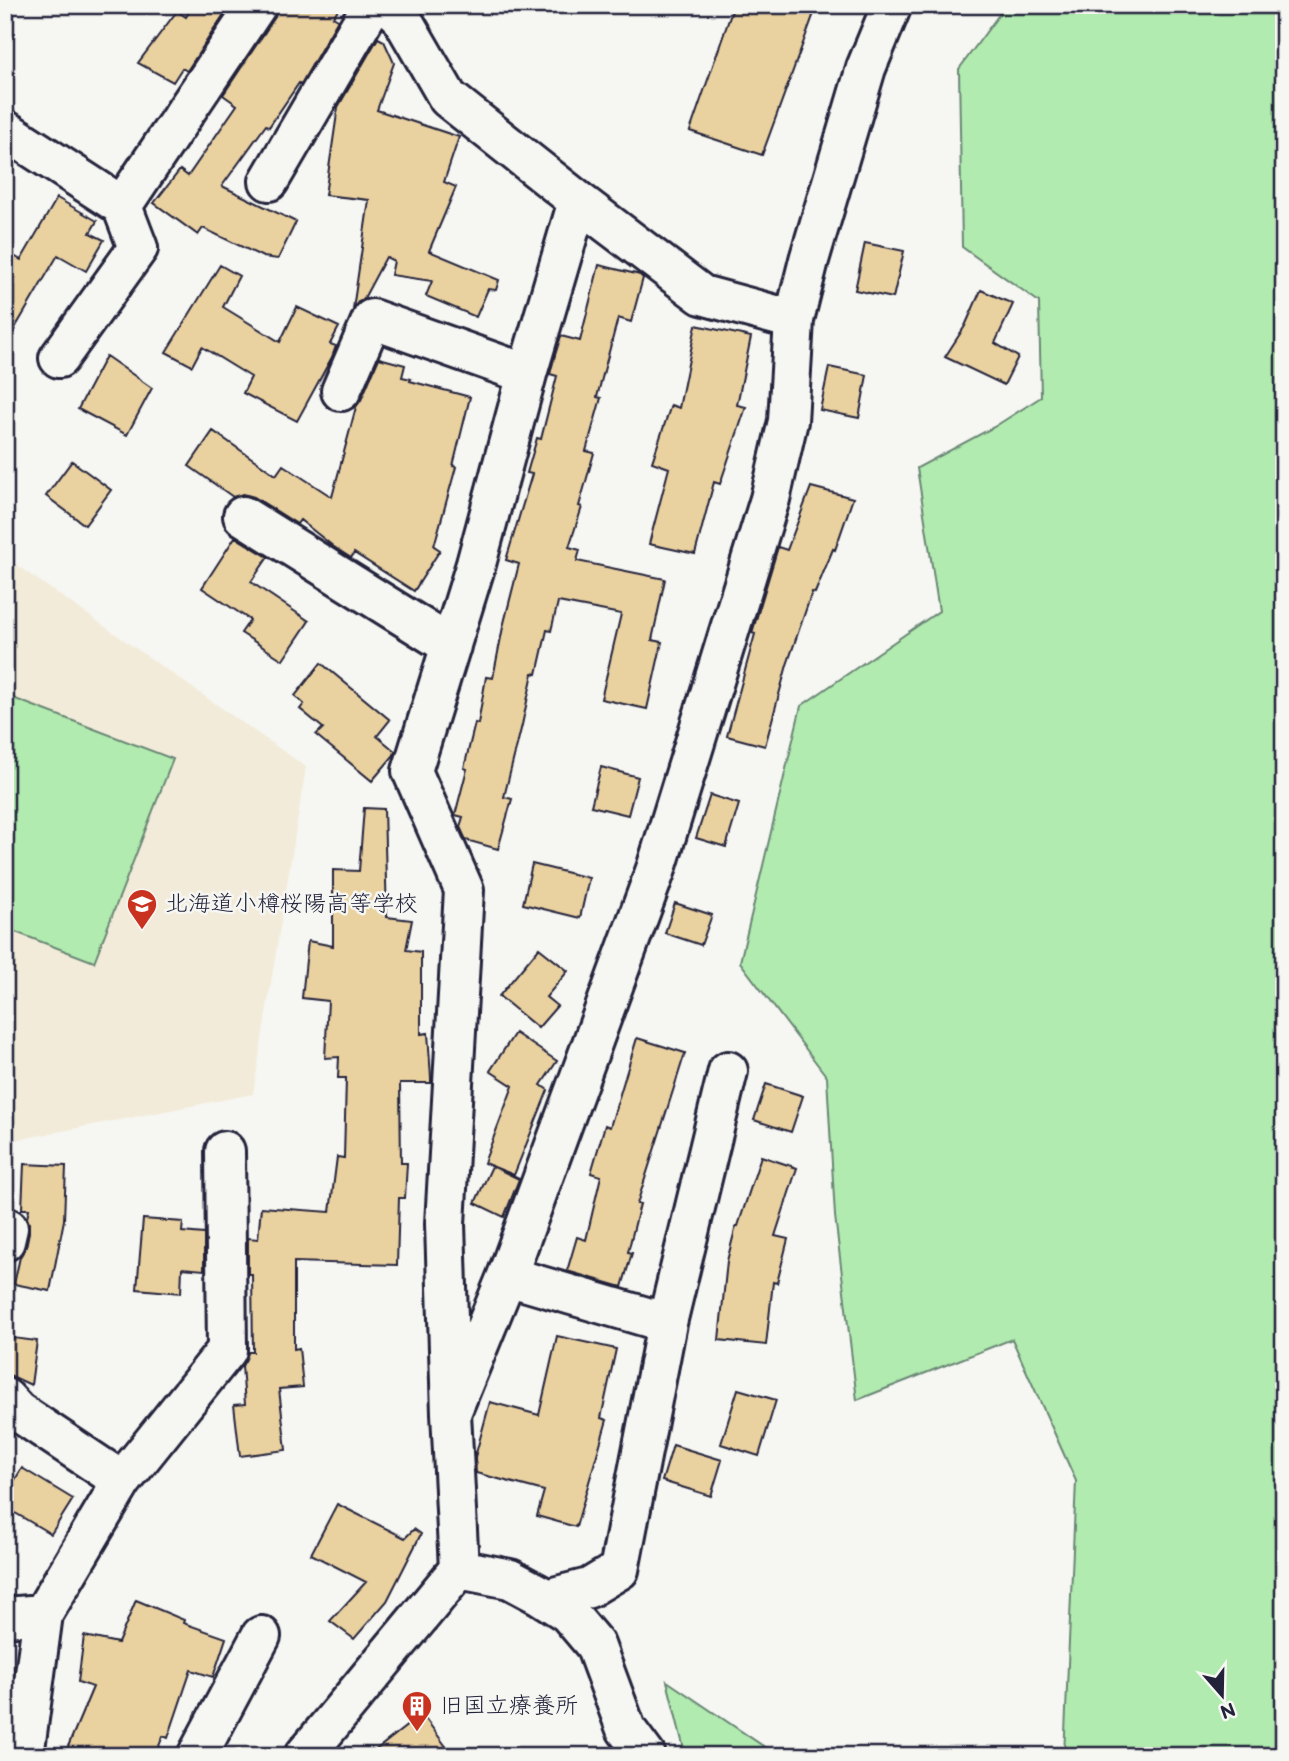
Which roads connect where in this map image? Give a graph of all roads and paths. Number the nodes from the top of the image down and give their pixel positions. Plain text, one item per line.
1 (257, 5) edge
2 (372, 5) edge
3 (388, 5) edge
4 (892, 5) edge
5 (5, 130) edge
6 (269, 181) dead end
7 (578, 201) junction
8 (122, 206) junction
9 (794, 320) junction
10 (59, 358) dead end
11 (527, 374) junction
12 (341, 391) dead end
13 (243, 516) dead end
14 (451, 646) junction
15 (728, 1071) dead end
16 (225, 1151) dead end
17 (5, 1227) edge
18 (5, 1241) edge
19 (507, 1276) junction
20 (667, 1322) junction
21 (5, 1398) edge
22 (451, 1413) junction
23 (122, 1480) junction
24 (459, 1569) junction
25 (547, 1598) junction
26 (43, 1614) junction
27 (5, 1617) edge
28 (261, 1636) dead end
29 (24, 1756) edge
30 (197, 1756) edge
31 (304, 1756) edge
32 (646, 1756) edge

1 - 8 street
2 - 6 street
3 - 7 street
4 - 9 street
5 - 8 street
7 - 9 street
7 - 11 street
8 - 10 street
9 - 19 street
11 - 12 street
11 - 14 street
13 - 14 street
14 - 22 street
15 - 20 street
16 - 23 street
17 - 18 street
19 - 20 street
19 - 22 street
20 - 25 street
21 - 23 street
22 - 24 street
23 - 26 street
24 - 25 street
24 - 31 street
25 - 32 street
26 - 27 street
26 - 29 street
28 - 30 street

